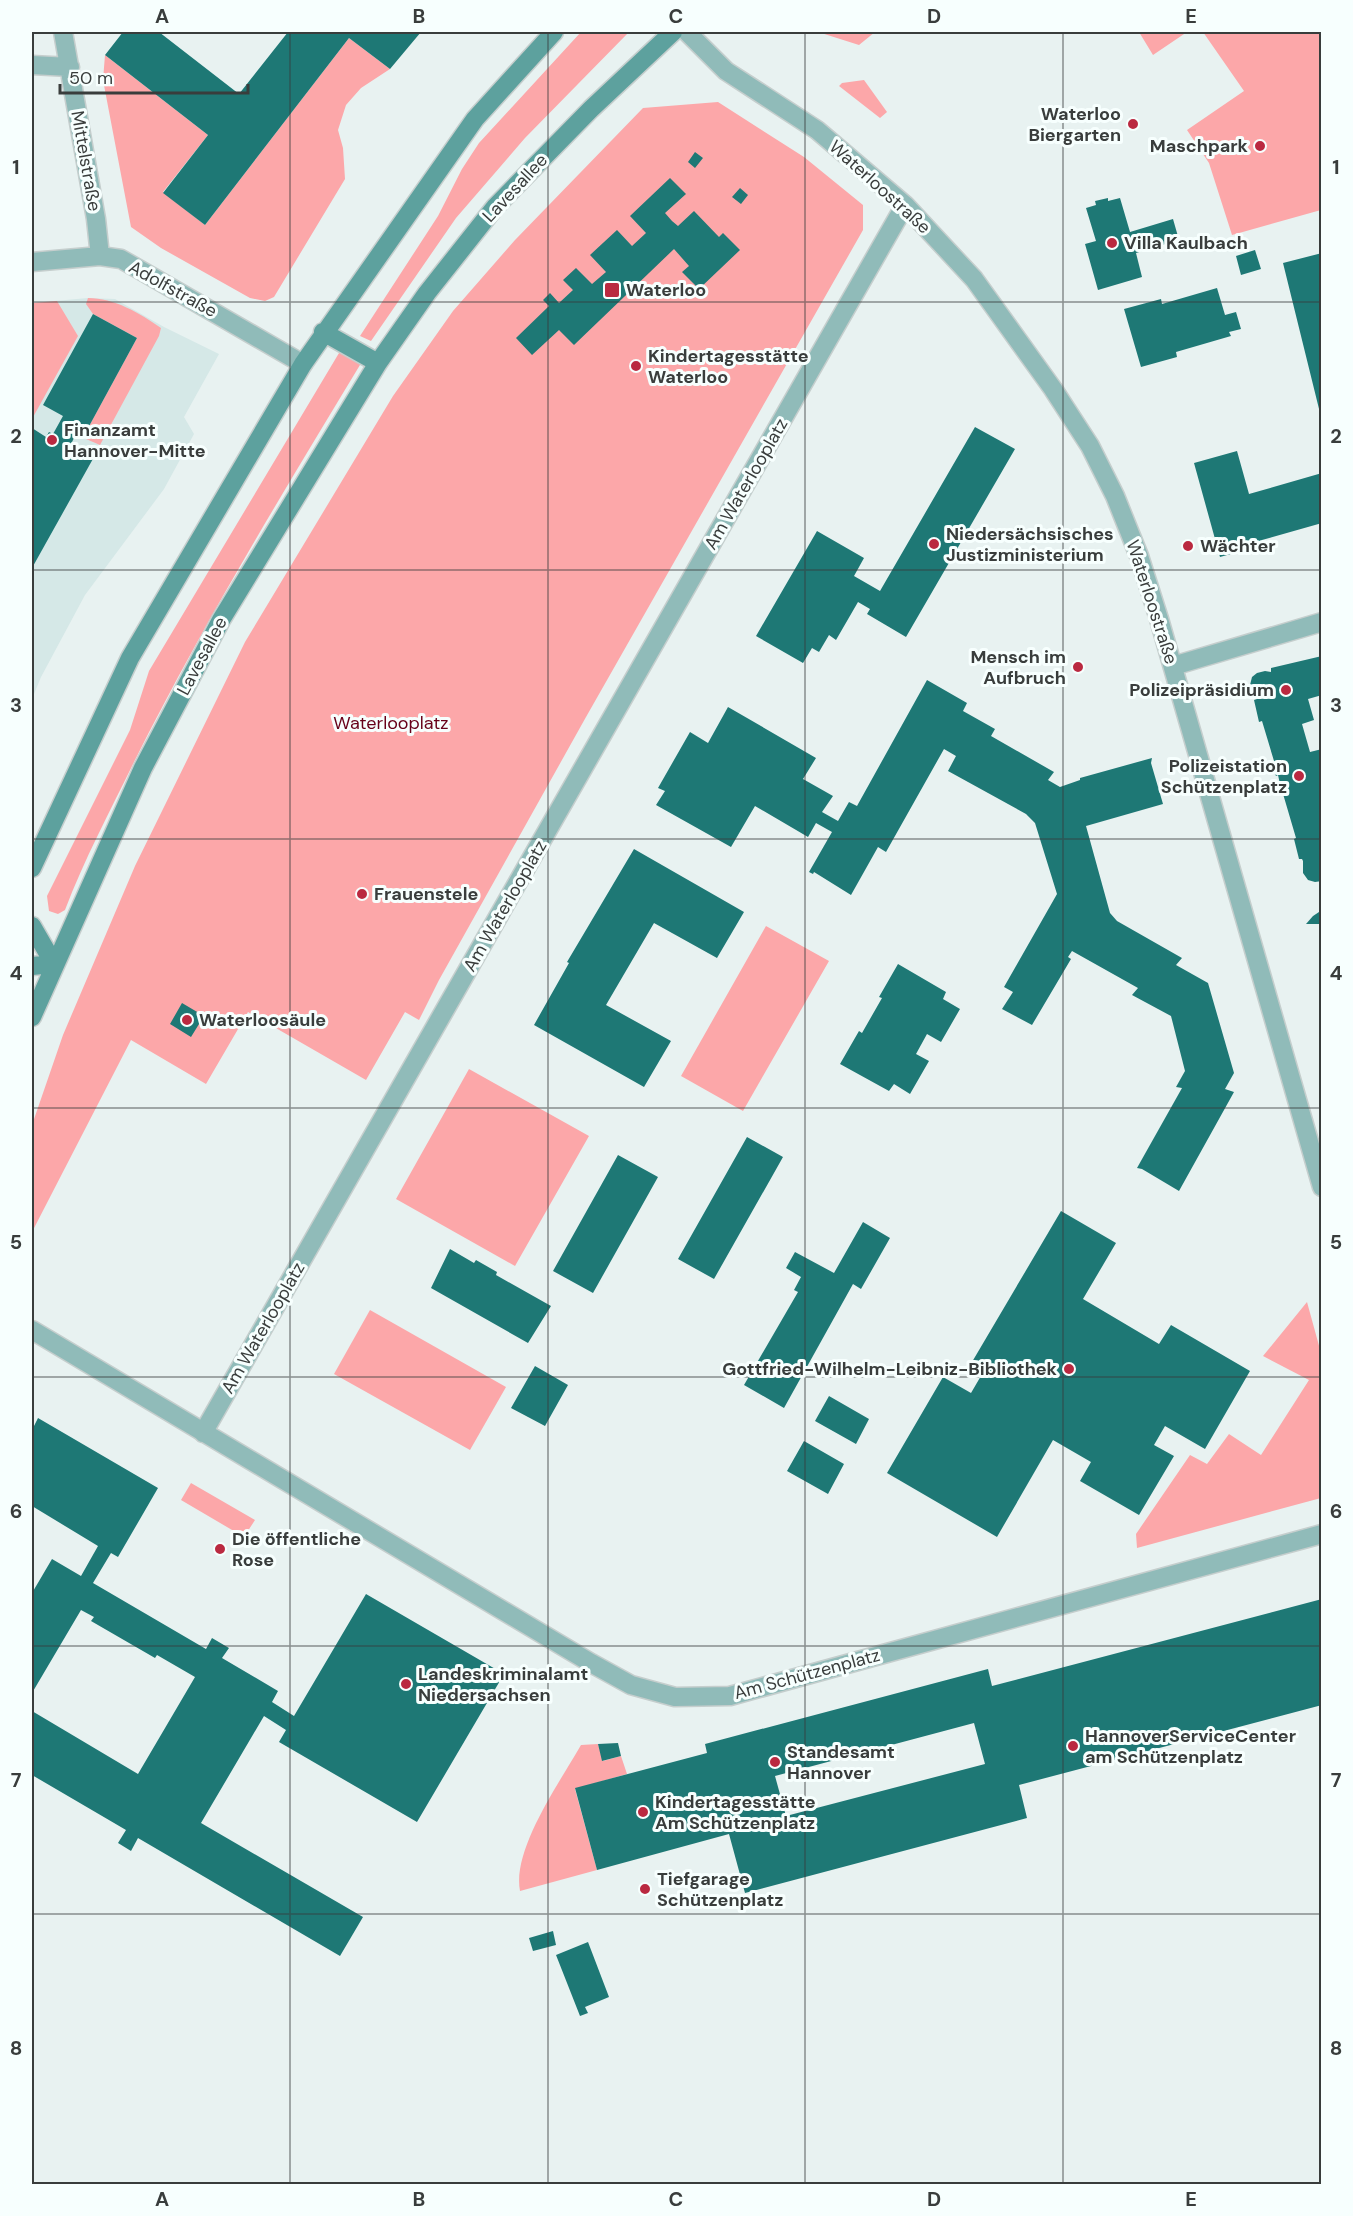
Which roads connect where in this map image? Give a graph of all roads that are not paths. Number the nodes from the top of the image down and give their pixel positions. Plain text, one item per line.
1 (63, 32) edge
2 (555, 32) edge
3 (673, 32) edge
4 (687, 32) edge
5 (32, 65) edge
6 (70, 67) junction
7 (905, 205) junction
8 (100, 256) junction
9 (32, 262) edge
10 (323, 332) junction
11 (378, 363) junction
12 (303, 364) junction
13 (1322, 622) edge
14 (1173, 666) junction
15 (32, 868) edge
16 (32, 926) edge
17 (54, 964) junction
18 (32, 966) edge
19 (32, 1017) edge
20 (1322, 1187) edge
21 (32, 1329) edge
22 (203, 1432) junction
23 (1322, 1534) edge

1 - 6 street, Mittelstraße
2 - 10 main road
3 - 11 main road, Lavesallee
4 - 7 street, Waterloostraße
5 - 6 street
6 - 8 street, Mittelstraße
7 - 14 street, Waterloostraße
7 - 22 street, Am Waterlooplatz
8 - 9 street, Adolfstraße
8 - 12 street, Adolfstraße
10 - 11 main road
10 - 12 main road
11 - 17 main road, Lavesallee
12 - 15 main road
13 - 14 street
14 - 20 street, Waterloostraße
16 - 17 main road
17 - 18 main road
17 - 19 main road, Lavesallee
21 - 22 street
22 - 23 street, Am Schützenplatz

